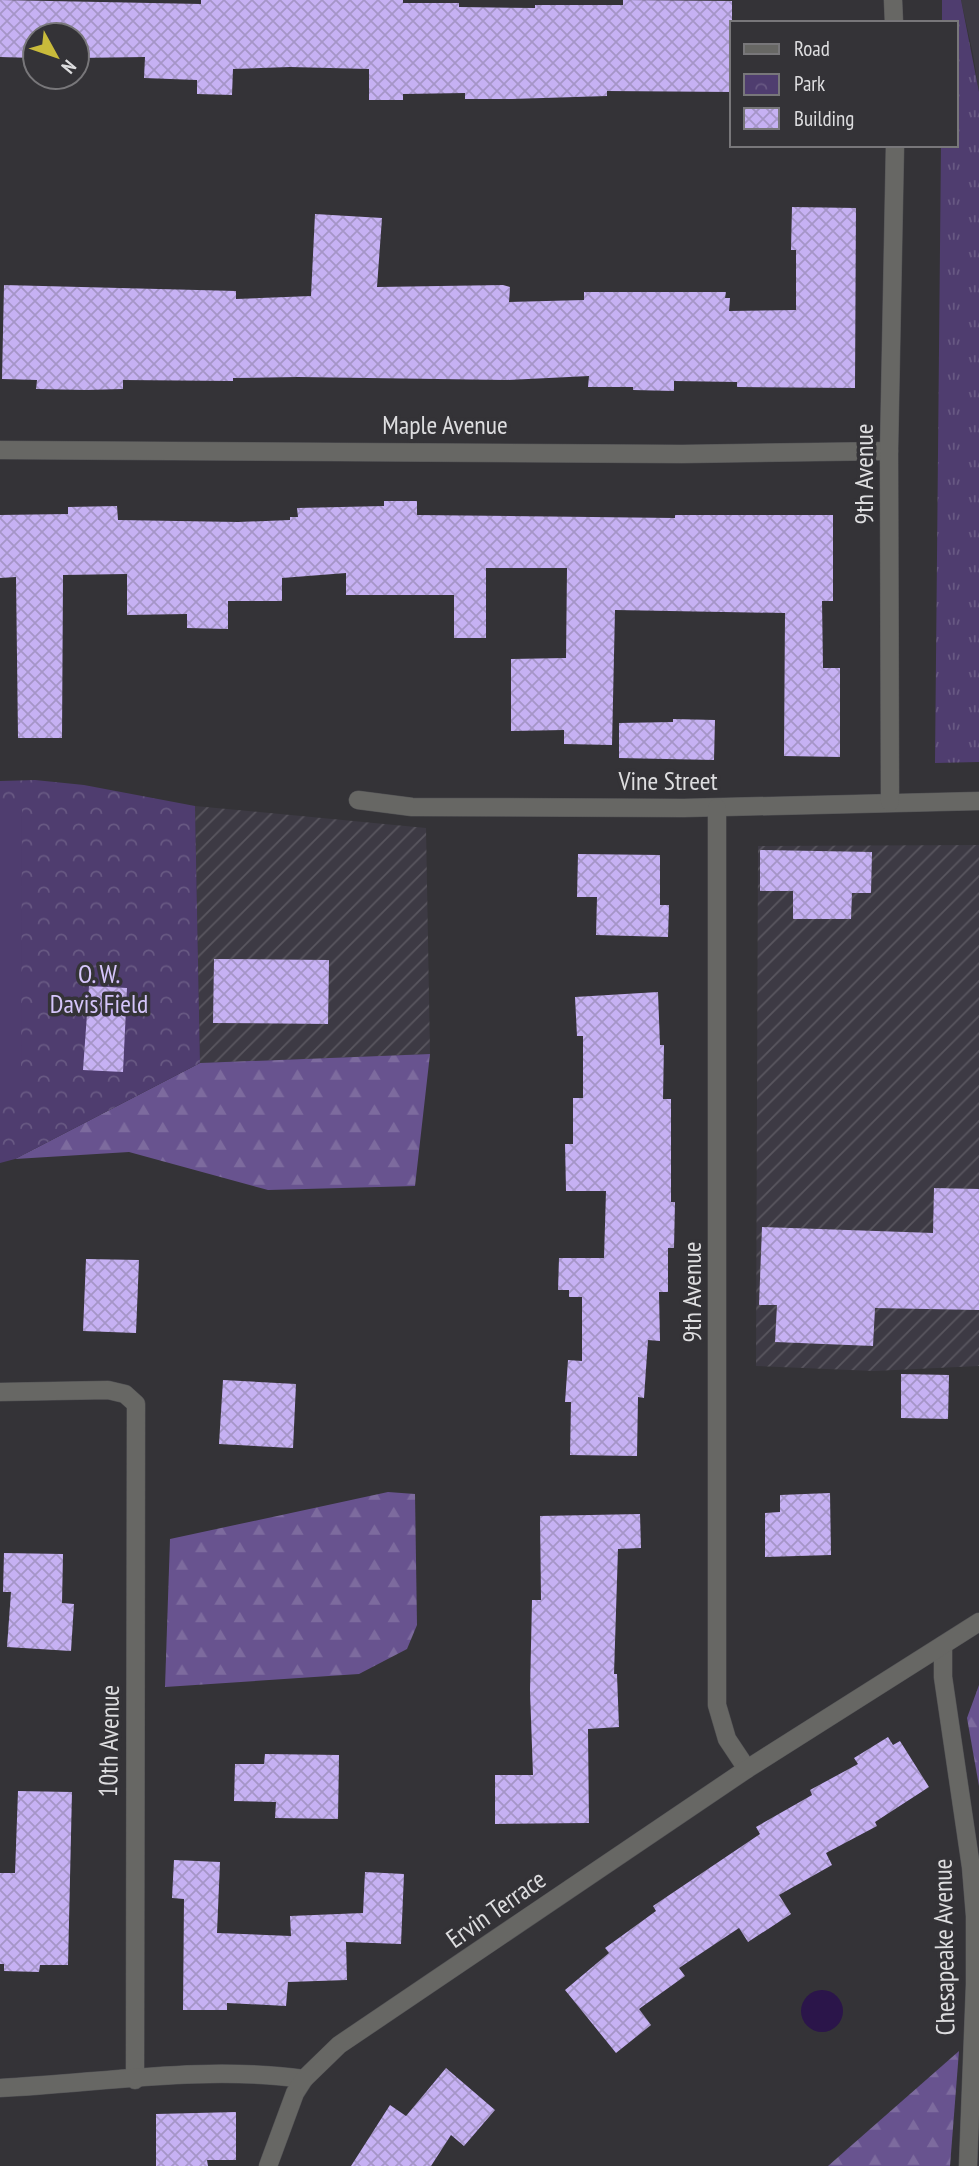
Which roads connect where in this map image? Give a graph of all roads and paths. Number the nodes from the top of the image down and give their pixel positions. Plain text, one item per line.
1 (894, 0) edge
2 (894, 21) edge
3 (895, 147) edge
4 (0, 450) edge
5 (890, 451) junction
6 (358, 800) dead end
7 (979, 801) edge
8 (890, 803) junction
9 (718, 808) junction
10 (0, 1392) edge
11 (979, 1622) edge
12 (943, 1645) junction
13 (747, 1769) junction
14 (304, 2079) junction
15 (135, 2080) junction
16 (0, 2088) edge
17 (268, 2166) edge
18 (968, 2166) edge

1 - 2 street
3 - 5 street, 9th Avenue
4 - 5 street, Maple Avenue
5 - 8 street, 9th Avenue
6 - 9 street, Vine Street
7 - 8 street, Vine Street
8 - 9 street, Vine Street
9 - 13 street, 9th Avenue
10 - 15 street, 10th Avenue
11 - 12 street, Ervin Terrace
12 - 13 street, Ervin Terrace
12 - 18 street, Chesapeake Avenue
13 - 14 street, Ervin Terrace
14 - 15 street
14 - 17 street
15 - 16 street

